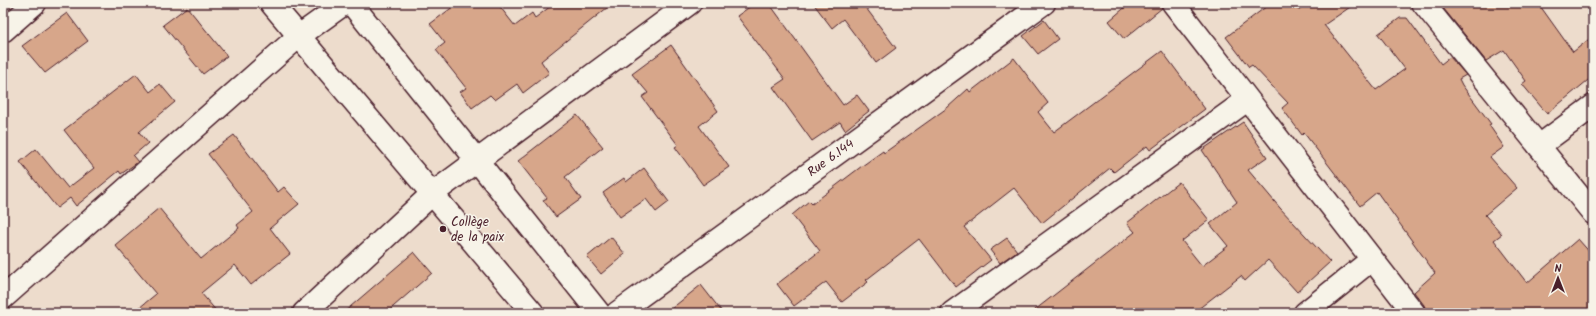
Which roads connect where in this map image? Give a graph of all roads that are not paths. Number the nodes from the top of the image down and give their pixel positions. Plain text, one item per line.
1 (35, 3) edge
2 (271, 3) edge
3 (345, 3) edge
4 (351, 3) edge
5 (690, 3) edge
6 (1044, 3) edge
7 (1173, 3) edge
8 (1423, 3) edge
9 (3, 31) edge
10 (299, 36) junction
11 (1247, 100) junction
12 (1593, 106) edge
13 (1539, 146) junction
14 (476, 160) junction
15 (432, 194) junction
16 (1593, 213) edge
17 (1371, 260) junction
18 (3, 298) edge
19 (304, 313) edge
20 (533, 313) edge
21 (599, 313) edge
22 (617, 313) edge
23 (952, 313) edge
24 (1305, 313) edge
25 (1414, 313) edge

1 - 9 street
2 - 10 street
3 - 10 street
4 - 14 street
5 - 14 street
6 - 22 street, Rue 6.144
7 - 11 street
8 - 13 street
10 - 15 street
10 - 18 street
11 - 17 street
11 - 23 street
12 - 13 street
13 - 16 street
14 - 15 street
14 - 21 street
15 - 19 street
15 - 20 street
17 - 24 street
17 - 25 street

